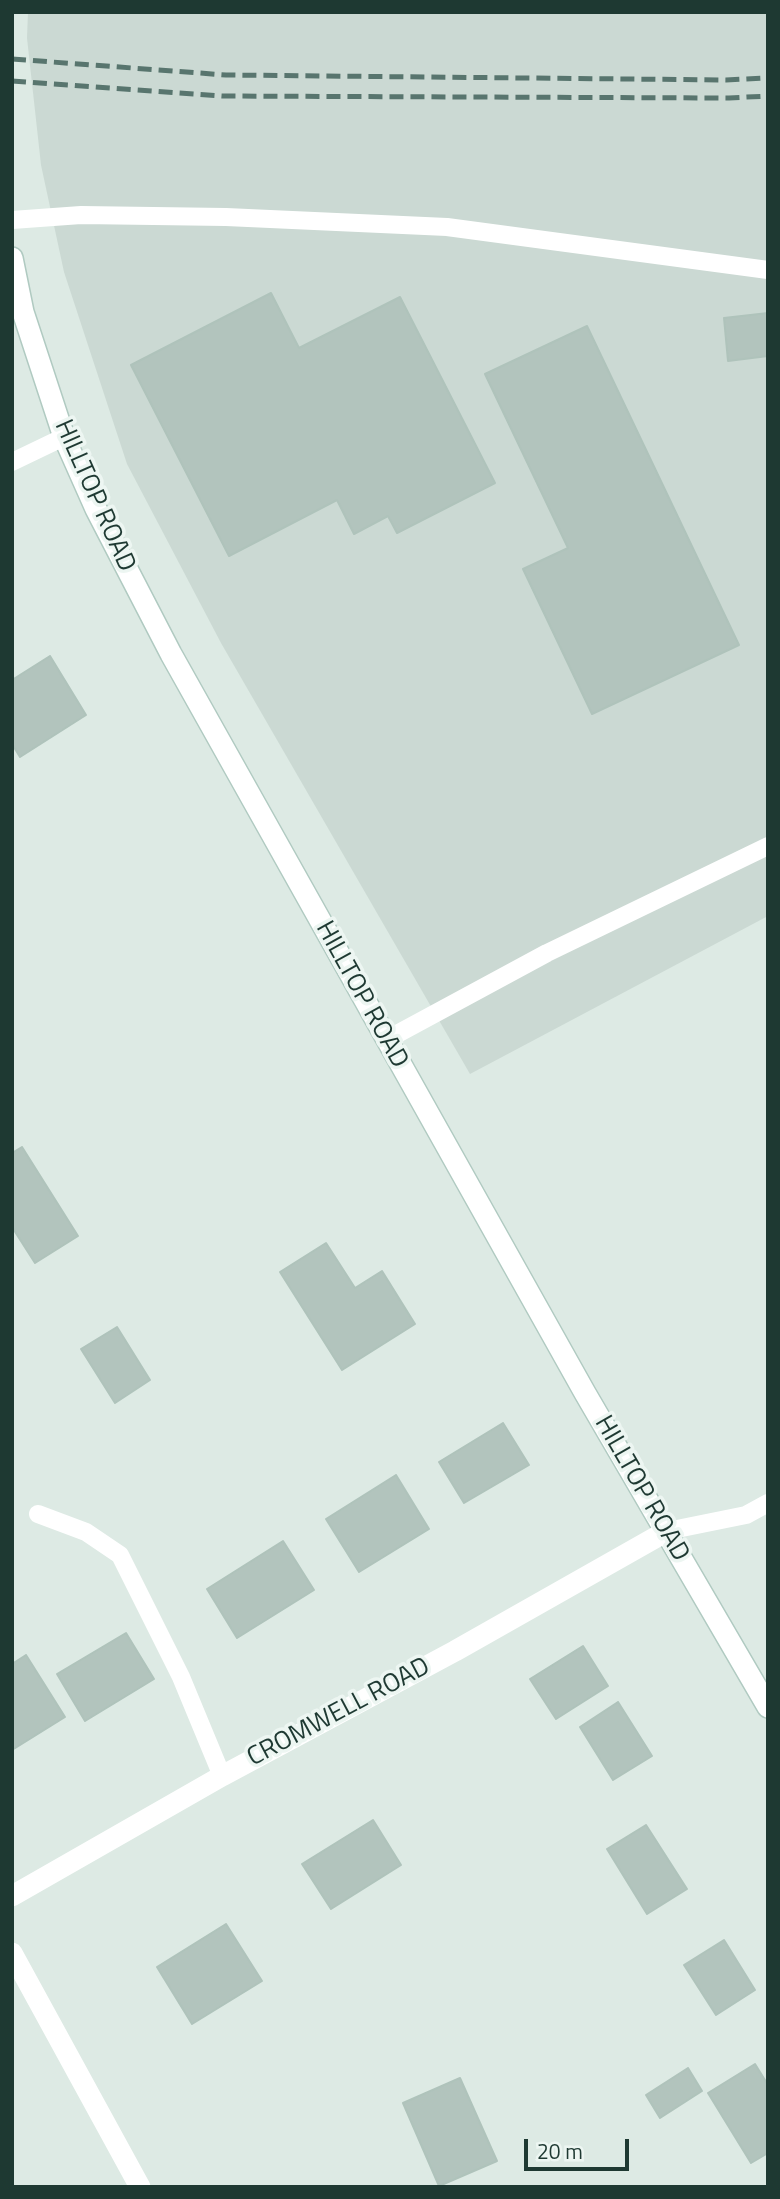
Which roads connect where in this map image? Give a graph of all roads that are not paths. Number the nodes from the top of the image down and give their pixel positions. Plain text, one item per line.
1 (12, 220) edge
2 (12, 258) edge
3 (768, 270) edge
4 (64, 437) junction
5 (12, 461) edge
6 (768, 846) edge
7 (386, 1040) junction
8 (768, 1503) edge
9 (38, 1514) dead end
10 (667, 1531) junction
11 (768, 1707) edge
12 (222, 1776) junction
13 (12, 1896) edge
14 (12, 1952) edge
15 (141, 2187) edge

1 - 3 lane
2 - 4 main road, HILLTOP ROAD
4 - 5 lane
4 - 7 main road, HILLTOP ROAD
6 - 7 lane
7 - 10 main road, HILLTOP ROAD
8 - 10 lane
9 - 12 lane
10 - 11 main road, HILLTOP ROAD
10 - 12 main road, CROMWELL ROAD
12 - 13 main road, CROMWELL ROAD
14 - 15 main road

